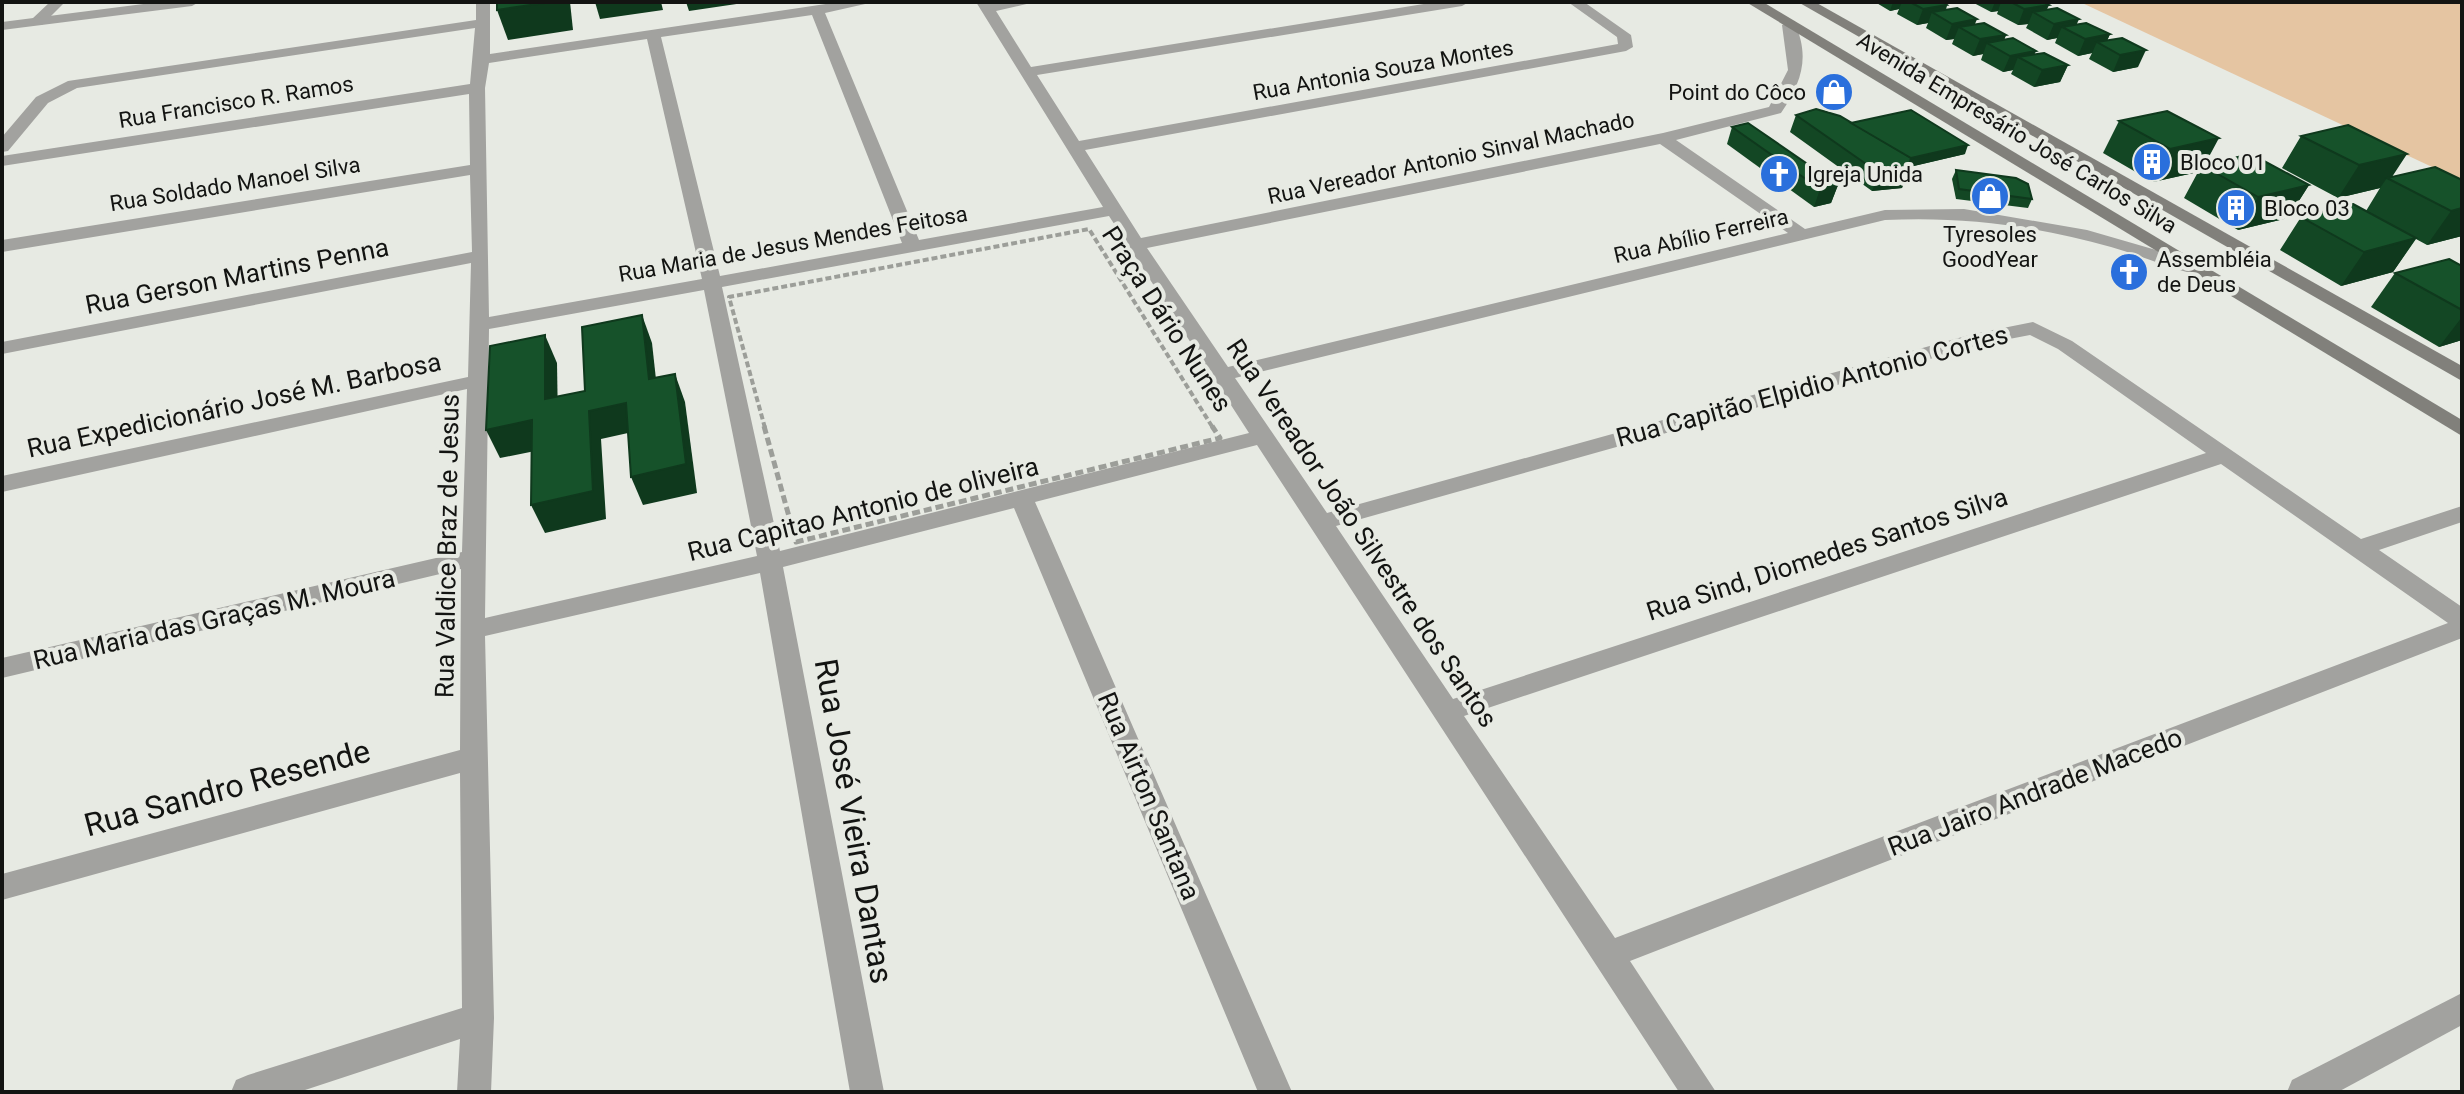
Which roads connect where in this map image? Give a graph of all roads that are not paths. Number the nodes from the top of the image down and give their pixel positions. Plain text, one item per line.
1 (58, 2) edge
2 (192, 2) edge
3 (867, 2) edge
4 (1028, 2) edge
5 (1462, 2) edge
6 (1575, 2) edge
7 (1753, 2) edge
8 (1805, 2) edge
9 (985, 5) edge
10 (817, 10) junction
11 (482, 12) edge
12 (34, 22) junction
13 (1789, 25) junction
14 (2, 26) edge
15 (2, 32) edge
16 (653, 33) junction
17 (482, 60) junction
18 (1026, 72) junction
19 (477, 88) junction
20 (1663, 138) junction
21 (2, 147) edge
22 (1076, 147) junction
23 (2, 161) edge
24 (477, 169) junction
25 (1114, 210) junction
26 (1804, 236) junction
27 (1136, 245) junction
28 (2, 246) edge
29 (913, 248) junction
30 (481, 256) junction
31 (2194, 268) junction
32 (712, 283) junction
33 (480, 325) junction
34 (2, 348) edge
35 (1221, 375) junction
36 (2462, 375) edge
37 (477, 381) junction
38 (2462, 429) edge
39 (1265, 436) junction
40 (2225, 455) junction
41 (2, 484) edge
42 (1022, 500) junction
43 (2462, 514) edge
44 (1323, 522) junction
45 (2362, 547) junction
46 (473, 558) junction
47 (770, 562) junction
48 (2462, 620) edge
49 (2462, 628) edge
50 (472, 630) junction
51 (2, 668) edge
52 (1448, 711) junction
53 (472, 758) junction
54 (2, 887) edge
55 (1608, 955) junction
56 (2462, 1008) edge
57 (478, 1018) junction
58 (248, 1092) edge
59 (474, 1092) edge
60 (867, 1092) edge
61 (1275, 1092) edge
62 (1699, 1092) edge
63 (2304, 1092) edge

1 - 12 street
2 - 12 street
3 - 10 street
4 - 9 street
5 - 18 street
6 - 22 street, Rua Antonia Souza Montes
7 - 13 main road, Avenida Empresário José Carlos Silva
8 - 36 main road, Avenida Empresário José Carlos Silva
9 - 18 street, Rua Vereador João Silvestre dos Santos
10 - 16 street
10 - 29 street
11 - 17 street, Rua Valdice Braz de Jesus
11 - 21 street
12 - 14 street
12 - 15 street
13 - 20 street, Rua Vereador Antonio Sinval Machado
13 - 31 main road, Avenida Empresário José Carlos Silva
16 - 17 street
16 - 32 street, Rua José Vieira Dantas
17 - 19 street, Rua Valdice Braz de Jesus
18 - 22 street, Rua Vereador João Silvestre dos Santos
19 - 23 street, Rua Francisco R. Ramos
19 - 24 street, Rua Valdice Braz de Jesus
20 - 26 street
20 - 27 street, Rua Vereador Antonio Sinval Machado
22 - 25 street, Rua Vereador João Silvestre dos Santos
24 - 28 street, Rua Soldado Manoel Silva
24 - 30 street, Rua Valdice Braz de Jesus
25 - 27 street, Rua Vereador João Silvestre dos Santos
25 - 29 street, Rua Maria de Jesus Mendes Feitosa
26 - 31 street, Rua Abílio Ferreira
26 - 35 street, Rua Abílio Ferreira
27 - 35 street, Rua Vereador João Silvestre dos Santos
29 - 32 street, Rua Maria de Jesus Mendes Feitosa
30 - 33 street, Rua Valdice Braz de Jesus
30 - 34 street, Rua Gerson Martins Penna
31 - 38 main road, Avenida Empresário José Carlos Silva
32 - 33 street, Rua Maria de Jesus Mendes Feitosa
32 - 47 street, Rua José Vieira Dantas
33 - 37 street, Rua Valdice Braz de Jesus
35 - 39 street, Rua Vereador João Silvestre dos Santos
37 - 41 street, Rua Expedicionário José M. Barbosa
37 - 46 street, Rua Valdice Braz de Jesus
39 - 42 street, Rua Capitao Antonio de oliveira
39 - 44 street, Rua Vereador João Silvestre dos Santos
40 - 44 street, Rua Capitão Elpidio Antonio Cortes
40 - 45 street, Rua Capitão Elpidio Antonio Cortes
40 - 52 street, Rua Sind, Diomedes Santos Silva
42 - 47 street, Rua Capitao Antonio de oliveira
42 - 61 street, Rua Airton Santana
43 - 45 street
44 - 52 street, Rua Vereador João Silvestre dos Santos
45 - 48 street, Rua Capitão Elpidio Antonio Cortes
46 - 50 street, Rua Valdice Braz de Jesus
46 - 51 street, Rua Maria das Graças M. Moura
47 - 50 street, Rua Capitao Antonio de oliveira
47 - 60 street, Rua José Vieira Dantas
49 - 55 street, Rua Jairo Andrade Macedo
50 - 53 street, Rua Valdice Braz de Jesus
52 - 55 street, Rua Vereador João Silvestre dos Santos
53 - 54 street, Rua Sandro Resende
53 - 57 street, Rua Valdice Braz de Jesus
55 - 62 street, Rua Vereador João Silvestre dos Santos
56 - 63 street
57 - 58 street
57 - 59 street, Rua Valdice Braz de Jesus

